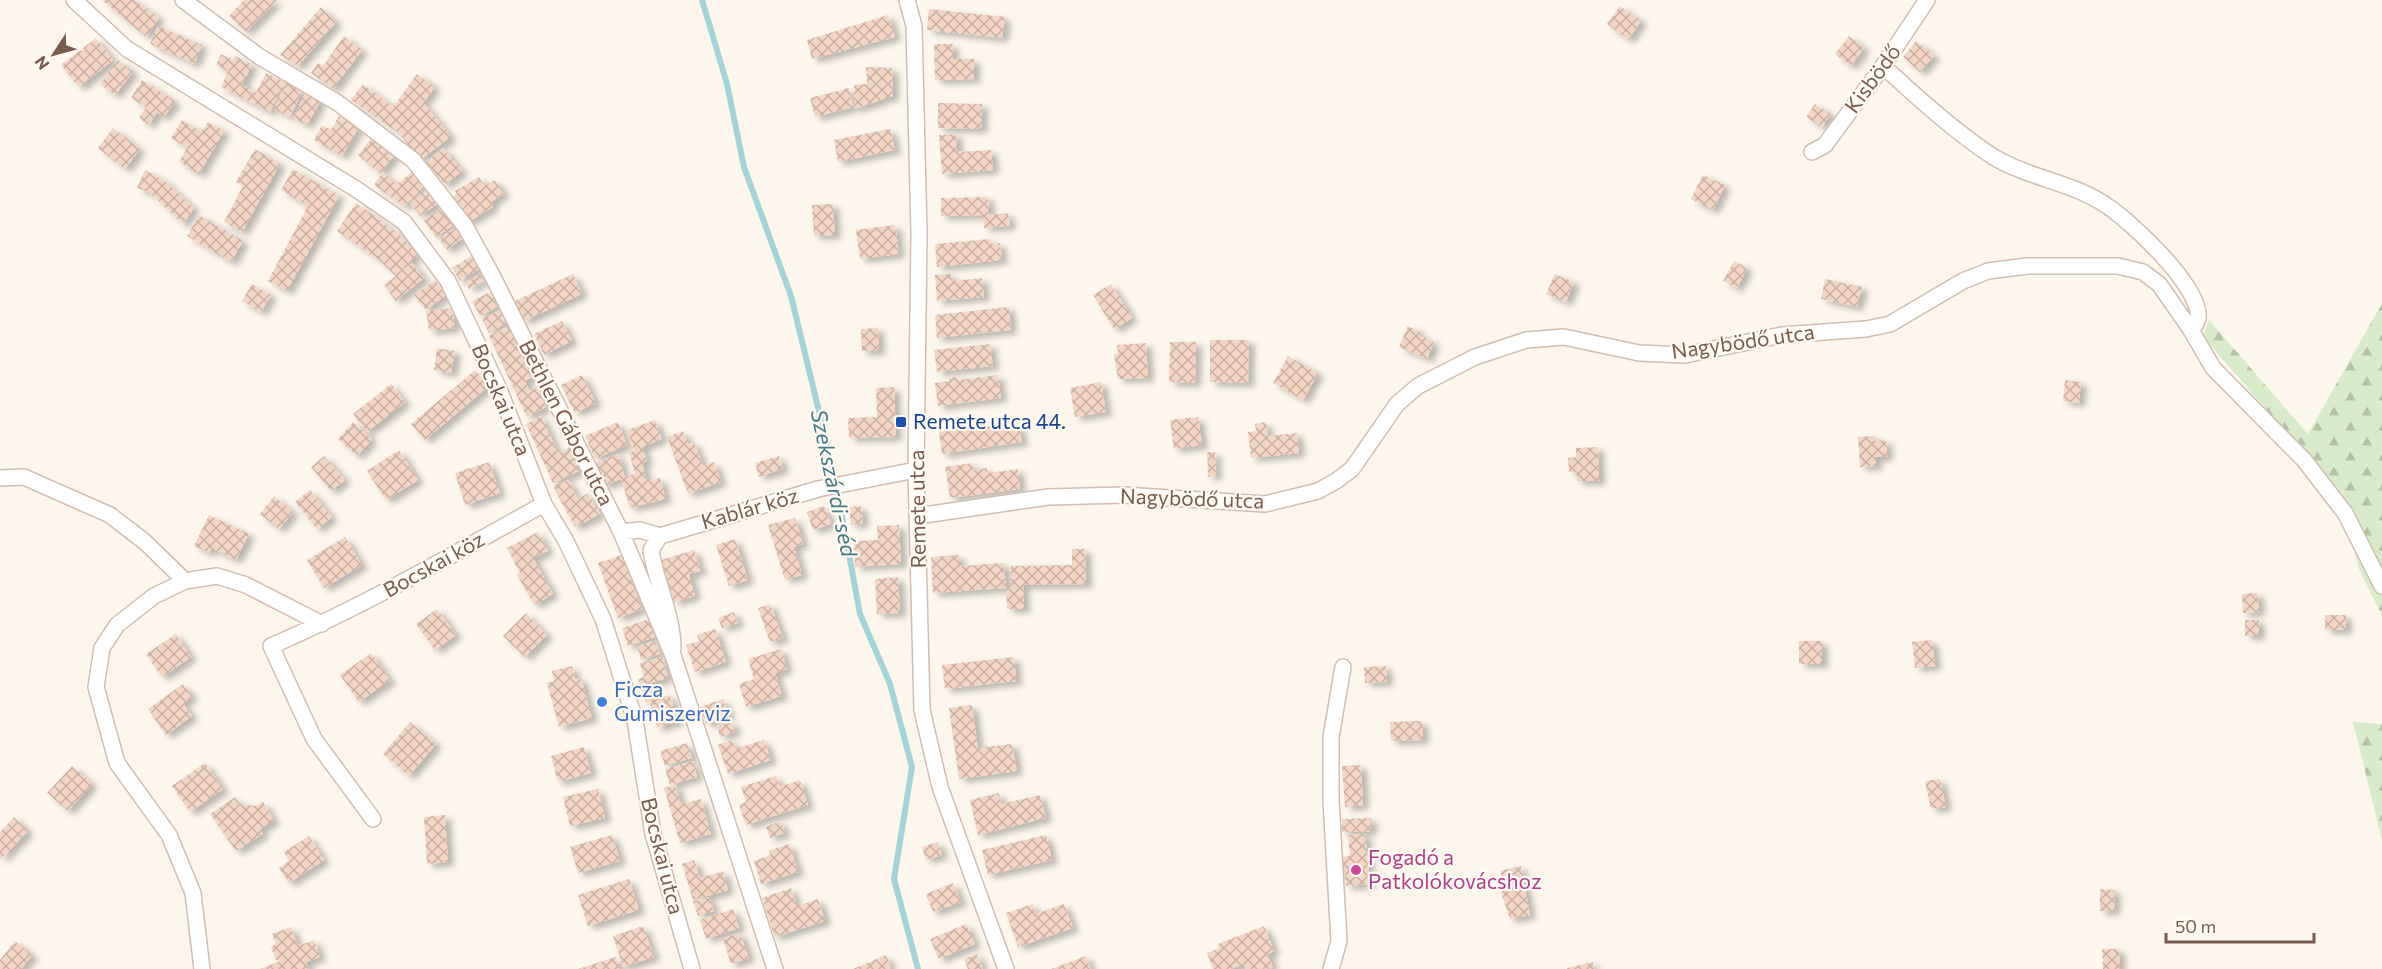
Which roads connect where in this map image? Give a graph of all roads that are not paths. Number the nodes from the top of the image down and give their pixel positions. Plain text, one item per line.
1 (74, 0) edge
2 (183, 0) edge
3 (907, 0) edge
4 (1927, 0) edge
5 (1883, 66) junction
6 (1812, 152) dead end
7 (2191, 330) junction
8 (916, 470) junction
9 (0, 478) edge
10 (544, 504) junction
11 (917, 516) junction
12 (621, 532) junction
13 (660, 536) junction
14 (185, 581) junction
15 (2382, 586) edge
16 (322, 624) junction
17 (674, 658) junction
18 (1343, 666) dead end
19 (373, 819) dead end
20 (202, 964) edge
21 (692, 969) edge
22 (775, 969) edge
23 (1006, 969) edge
24 (1331, 969) edge

1 - 10 street, Bocskai utca
2 - 12 street, Bethlen Gábor utca
3 - 8 street, Remete utca
4 - 5 street, Kisbödő
5 - 6 street, Kisbödő
5 - 7 street
7 - 11 street, Nagybödő utca
7 - 15 street, Nagybödő utca
8 - 11 street, Remete utca
8 - 13 street, Kablár köz
9 - 14 street
10 - 16 street, Bocskai köz
10 - 21 street, Bocskai utca
11 - 23 street, Remete utca
12 - 13 street, Kablár köz
12 - 17 street, Bethlen Gábor utca
13 - 17 street
14 - 16 street
14 - 20 street
16 - 19 street, Bocskai köz
17 - 22 street, Bethlen Gábor utca
18 - 24 street

